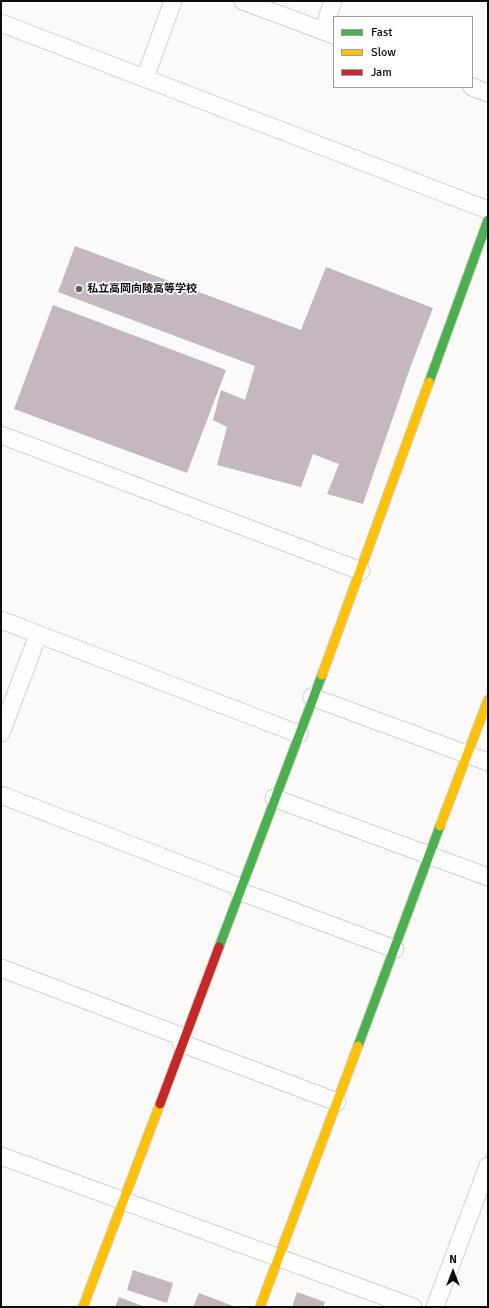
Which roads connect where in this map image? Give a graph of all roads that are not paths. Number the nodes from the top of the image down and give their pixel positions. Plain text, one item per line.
1 (173, 1) edge
2 (243, 1) edge
3 (333, 1) edge
4 (1, 23) edge
5 (328, 33) edge
6 (145, 78) junction
7 (473, 87) edge
8 (488, 93) edge
9 (488, 210) edge
10 (488, 220) edge
11 (1, 435) edge
12 (361, 571) junction
13 (1, 620) edge
14 (38, 634) junction
15 (312, 697) junction
16 (488, 700) edge
17 (1, 733) edge
18 (299, 734) junction
19 (468, 755) junction
20 (488, 762) edge
21 (1, 795) edge
22 (274, 798) junction
23 (430, 856) junction
24 (488, 877) edge
25 (239, 889) junction
26 (395, 949) junction
27 (1, 968) edge
28 (182, 1040) junction
29 (337, 1102) junction
30 (1, 1156) edge
31 (488, 1166) edge
32 (123, 1200) junction
33 (278, 1258) junction
34 (83, 1307) edge
35 (260, 1307) edge
36 (413, 1307) edge
37 (435, 1307) edge

1 - 6 street
2 - 5 street
3 - 5 street
4 - 6 street
6 - 9 street
7 - 8 street
10 - 12 street
11 - 12 street
12 - 15 street
13 - 14 street
14 - 17 street
14 - 18 street
15 - 18 street
15 - 19 street
16 - 19 street
18 - 22 street
19 - 20 street
19 - 23 street
21 - 25 street
22 - 23 street
22 - 25 street
23 - 24 street
23 - 26 street
25 - 26 street
25 - 28 street
26 - 29 street
27 - 28 street
28 - 29 street
28 - 32 street
29 - 33 street
30 - 32 street
31 - 37 street
32 - 33 street
32 - 34 street
33 - 35 street
33 - 36 street

